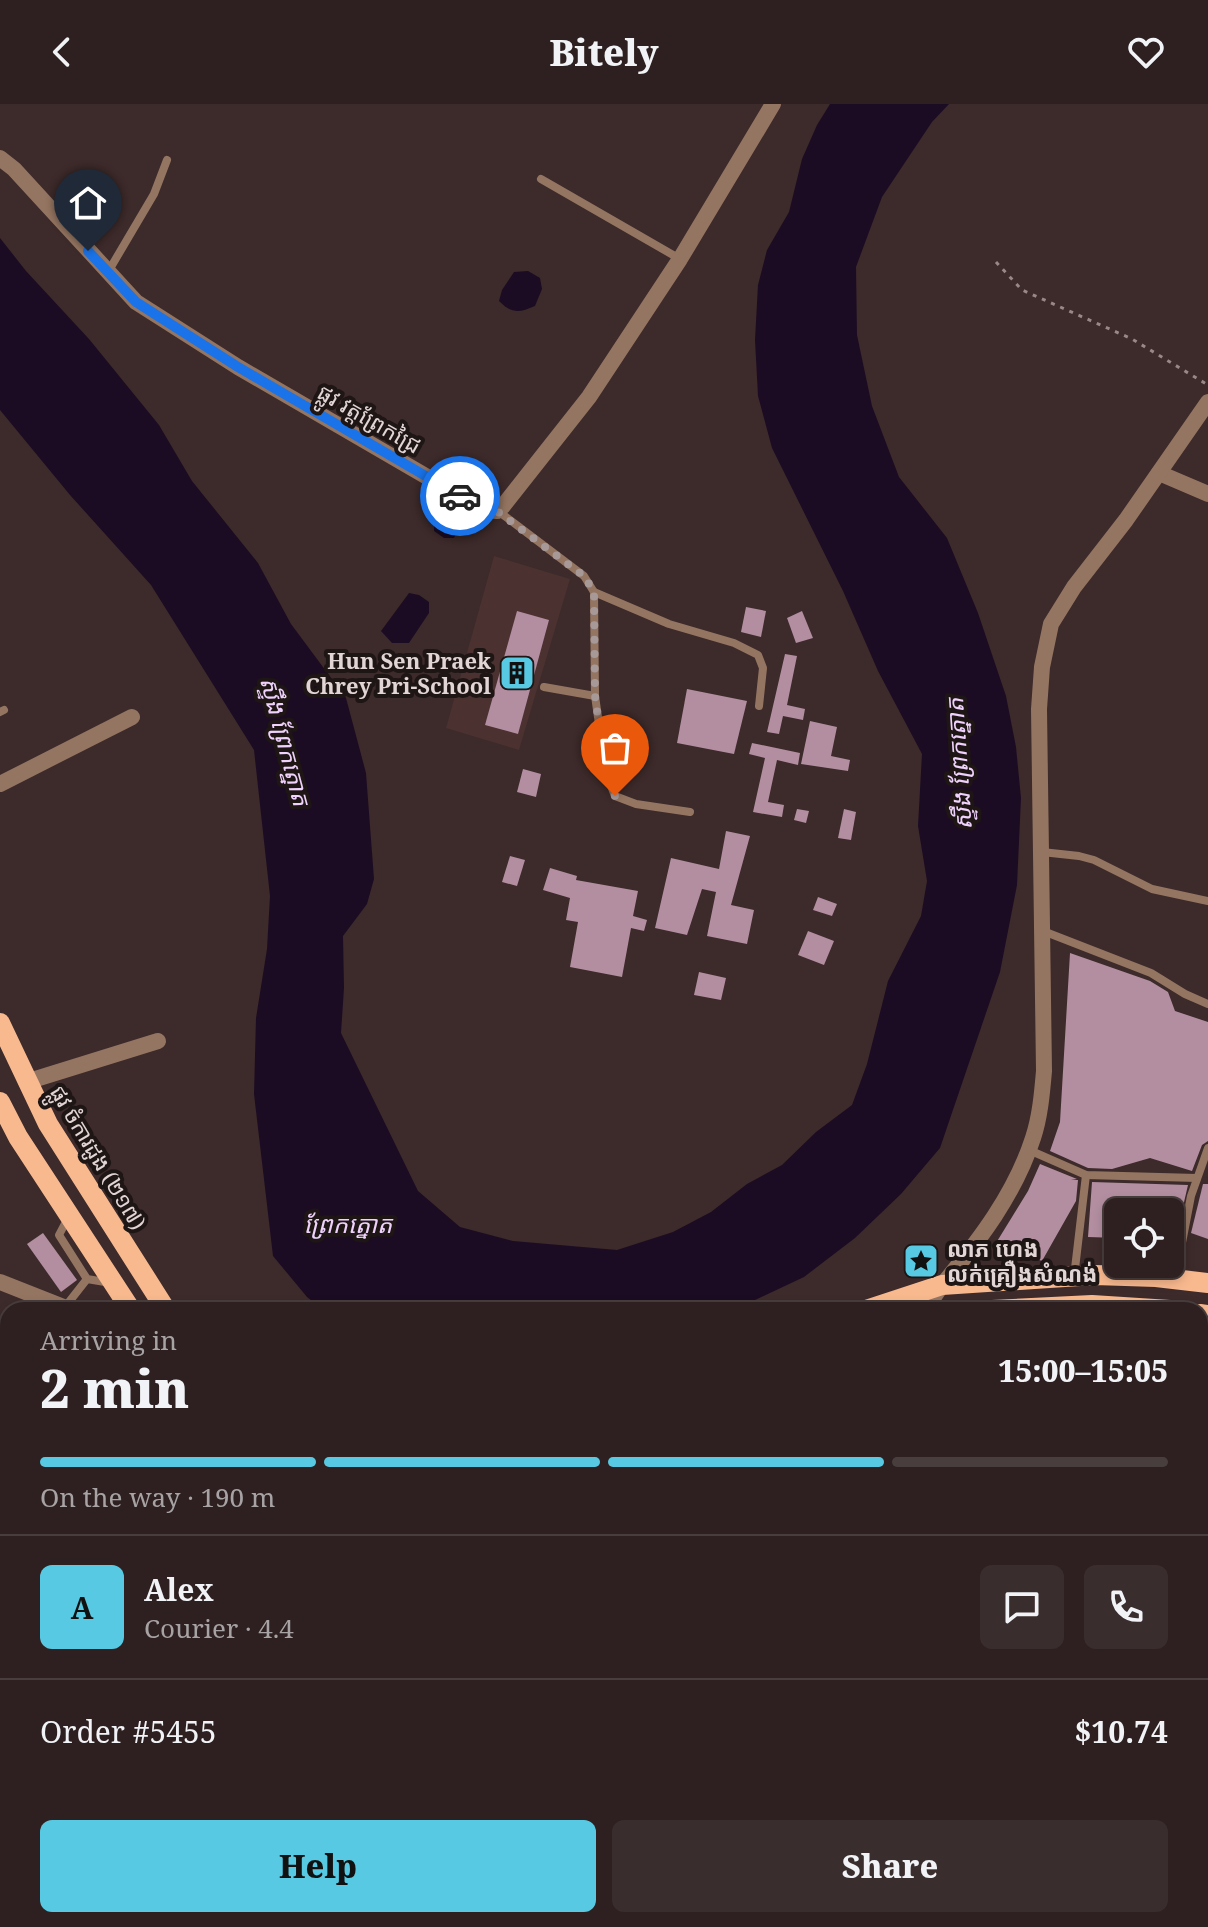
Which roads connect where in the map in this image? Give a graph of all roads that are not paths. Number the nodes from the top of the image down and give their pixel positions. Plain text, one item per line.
1 (773, 104) edge
2 (0, 158) edge
3 (167, 160) dead end
4 (541, 179) dead end
5 (680, 259) junction
6 (107, 273) junction
7 (1208, 402) edge
8 (1159, 473) junction
9 (1208, 494) edge
10 (497, 511) junction
11 (594, 592) junction
12 (544, 687) dead end
13 (595, 696) junction
14 (759, 706) dead end
15 (132, 717) dead end
16 (0, 784) edge
17 (690, 812) dead end
18 (1042, 852) junction
19 (1208, 901) edge
20 (1043, 931) junction
21 (1208, 1004) edge
22 (0, 1023) edge
23 (158, 1041) dead end
24 (26, 1082) junction
25 (0, 1102) edge
26 (1208, 1148) edge
27 (1029, 1150) junction
28 (1086, 1175) junction
29 (1197, 1178) junction
30 (69, 1215) junction
31 (1074, 1277) junction
32 (87, 1279) junction
33 (1175, 1279) junction
34 (0, 1283) edge
35 (114, 1283) junction
36 (1208, 1283) edge
37 (942, 1285) junction
38 (49, 1302) edge
39 (72, 1302) edge
40 (126, 1302) edge
41 (161, 1302) edge
42 (890, 1302) edge
43 (930, 1302) edge

1 - 5 street
2 - 6 street, ផ្លូវ វត្តព្រែកជ្រៃ
3 - 6 lane
4 - 5 lane
5 - 10 street
6 - 10 street, ផ្លូវ វត្តព្រែកជ្រៃ
7 - 8 street
8 - 9 street
8 - 18 street
10 - 11 lane
11 - 13 lane
11 - 14 lane
12 - 13 lane
13 - 17 lane
15 - 16 street
18 - 19 lane
18 - 20 street
20 - 21 lane
20 - 27 street
22 - 24 main road, ផ្លូវ ចំការដូង (២១៧)
23 - 24 street
24 - 41 main road, ផ្លូវ ចំការដូង (២១៧)
25 - 30 main road
26 - 29 lane
27 - 28 lane
27 - 37 street
28 - 29 lane
28 - 31 lane
29 - 33 lane
30 - 32 lane
30 - 35 main road
31 - 33 main road
31 - 37 main road
32 - 35 lane
32 - 39 lane
33 - 36 main road
34 - 38 street
35 - 40 main road
37 - 42 main road
37 - 43 street

